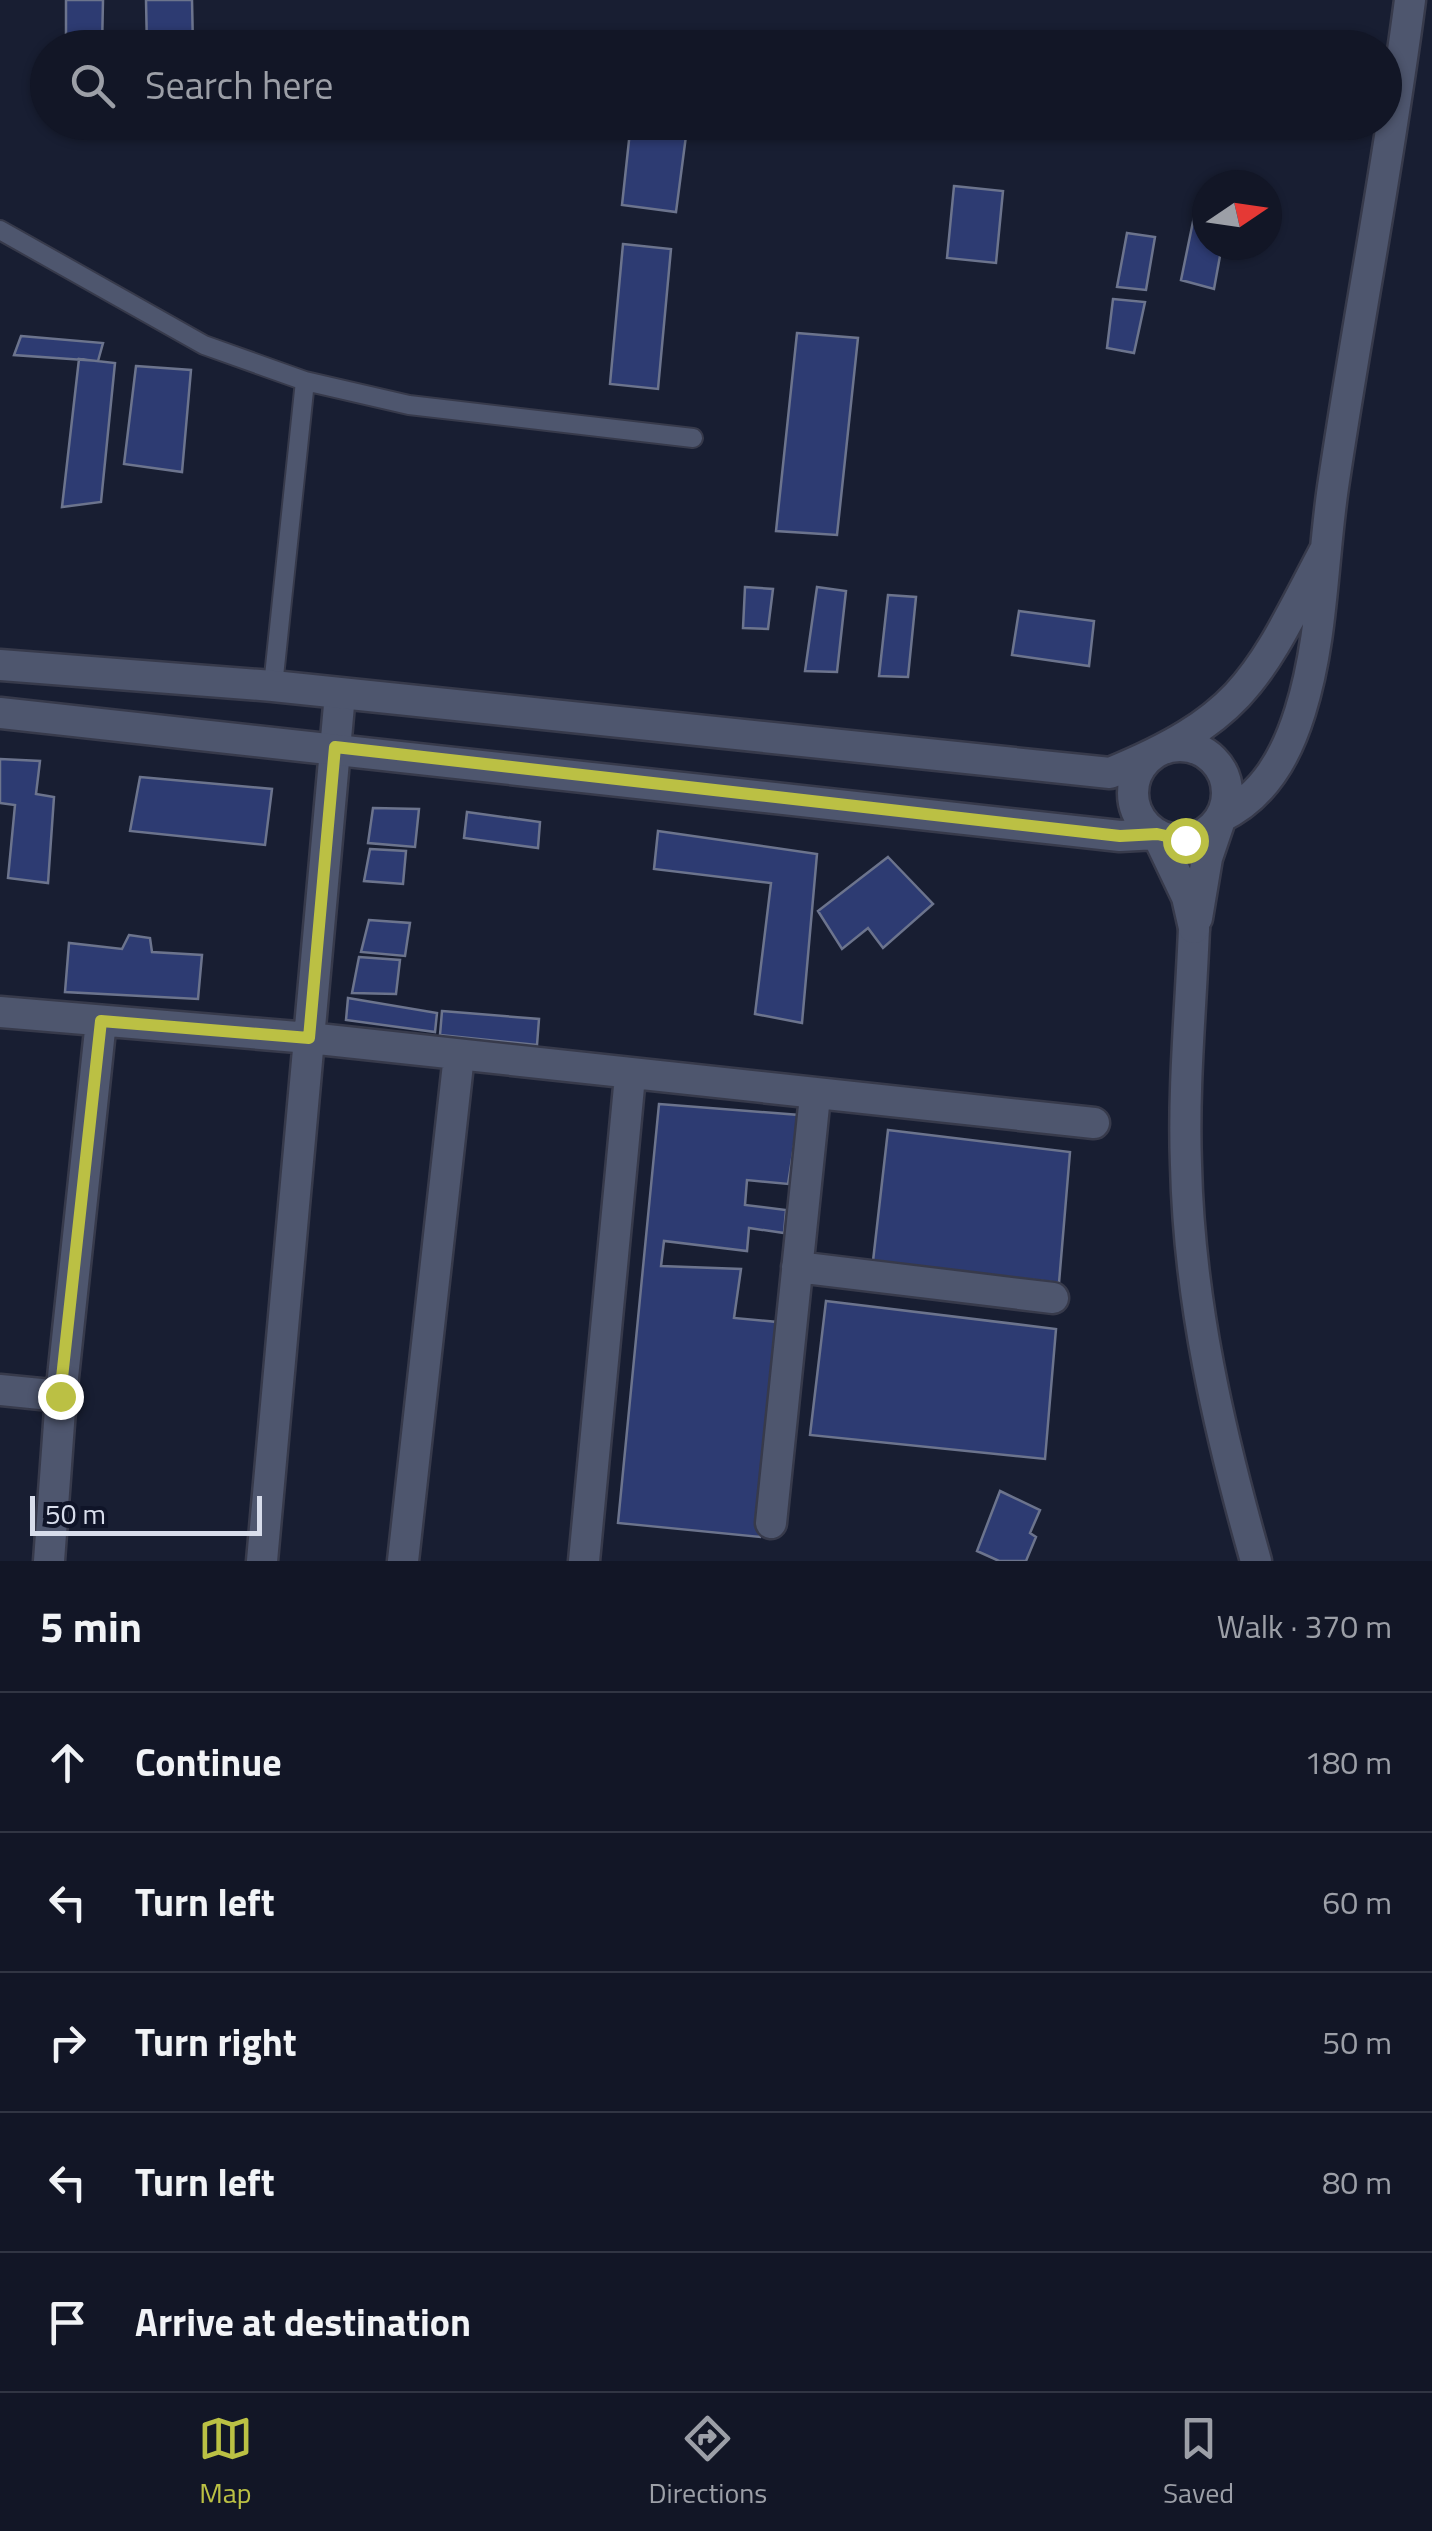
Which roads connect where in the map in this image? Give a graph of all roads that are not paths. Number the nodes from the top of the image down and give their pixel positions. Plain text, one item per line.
1 (1410, 0) edge
2 (1402, 51) edge
3 (1388, 140) edge
4 (0, 230) edge
5 (306, 381) junction
6 (692, 438) dead end
7 (1324, 552) junction
8 (0, 665) edge
9 (272, 686) junction
10 (340, 694) junction
11 (0, 713) edge
12 (335, 747) junction
13 (1162, 750) junction
14 (1221, 817) junction
15 (1157, 834) junction
16 (1194, 928) junction
17 (0, 1012) edge
18 (101, 1021) junction
19 (309, 1038) junction
20 (459, 1055) junction
21 (630, 1076) junction
22 (815, 1096) junction
23 (1094, 1124) dead end
24 (797, 1267) junction
25 (1053, 1298) dead end
26 (0, 1390) edge
27 (60, 1396) junction
28 (771, 1523) dead end
29 (48, 1561) edge
30 (262, 1561) edge
31 (403, 1561) edge
32 (584, 1561) edge
33 (1256, 1561) edge

1 - 2 street
3 - 7 street
4 - 5 lane
5 - 6 lane
5 - 9 lane
7 - 13 street
7 - 14 street
8 - 9 street
9 - 10 street
10 - 12 street
10 - 13 street
11 - 12 street
12 - 15 street
12 - 19 street
13 - 14 street
13 - 15 street
14 - 15 street
14 - 16 street
15 - 16 street
16 - 33 street
17 - 18 street
18 - 19 street
18 - 27 street
19 - 20 street
19 - 30 street
20 - 21 street
20 - 31 street
21 - 22 street
21 - 32 street
22 - 23 street
22 - 24 street
24 - 25 street
24 - 28 street
26 - 27 street
27 - 29 street

